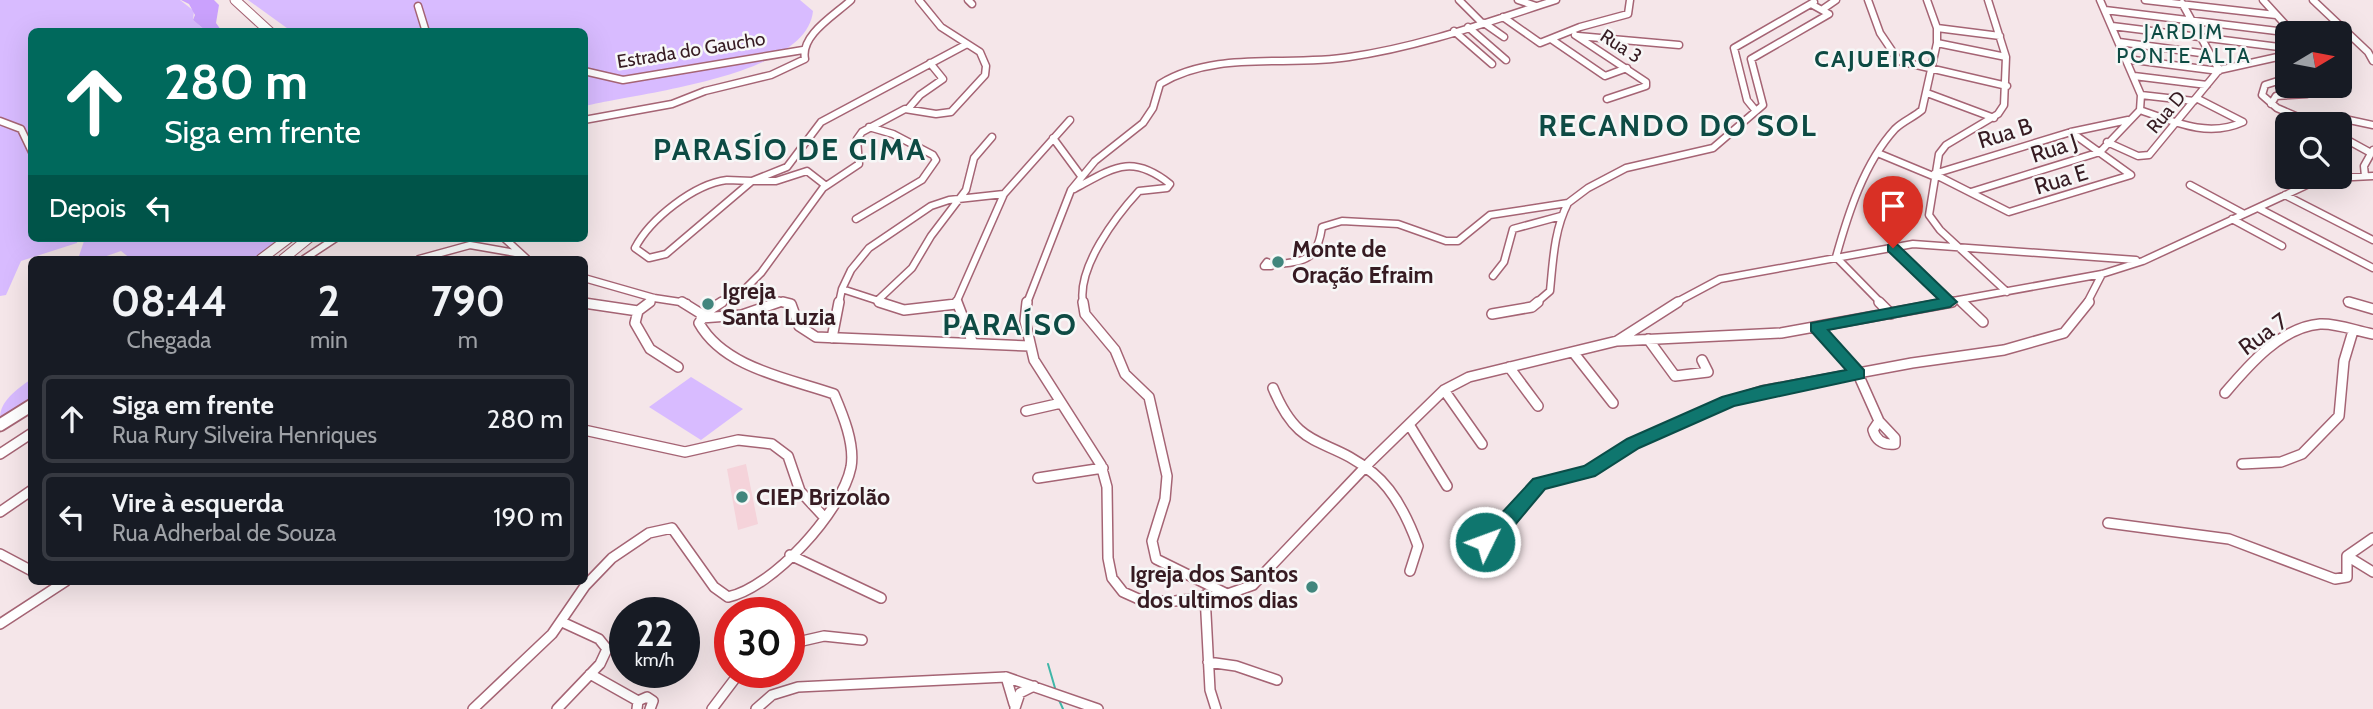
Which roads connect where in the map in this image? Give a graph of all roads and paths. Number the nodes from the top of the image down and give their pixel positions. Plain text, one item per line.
1 (225, 0) edge
2 (235, 0) edge
3 (851, 0) edge
4 (919, 0) edge
5 (1459, 0) edge
6 (1518, 0) edge
7 (1556, 0) edge
8 (1630, 0) edge
9 (1836, 0) edge
10 (1868, 0) edge
11 (1927, 0) edge
12 (1988, 0) edge
13 (2100, 0) edge
14 (2145, 0) edge
15 (2263, 0) edge
16 (2313, 0) edge
17 (1814, 2) edge
18 (2182, 2) edge
19 (418, 6) dead end
20 (1536, 6) junction
21 (1823, 9) junction
22 (2105, 10) junction
23 (2276, 15) junction
24 (1503, 17) junction
25 (2191, 21) junction
26 (2282, 21) edge
27 (1483, 23) junction
28 (2112, 26) junction
29 (1468, 27) junction
30 (256, 28) edge
31 (266, 28) edge
32 (425, 28) edge
33 (1937, 28) junction
34 (1454, 31) junction
35 (2275, 31) edge
36 (1565, 33) junction
37 (1575, 36) junction
38 (2000, 36) junction
39 (1504, 37) dead end
40 (2199, 37) junction
41 (1551, 39) junction
42 (2119, 42) junction
43 (1937, 43) junction
44 (967, 44) junction
45 (1679, 45) dead end
46 (2272, 46) junction
47 (2275, 46) edge
48 (2275, 49) edge
49 (1733, 52) junction
50 (2208, 54) junction
51 (804, 55) junction
52 (814, 55) dead end
53 (2006, 57) junction
54 (1751, 59) junction
55 (2126, 59) junction
56 (1506, 60) dead end
57 (2275, 60) edge
58 (2373, 61) edge
59 (930, 63) junction
60 (1492, 64) dead end
61 (1627, 68) junction
62 (1933, 68) junction
63 (2219, 70) junction
64 (588, 72) edge
65 (2134, 76) junction
66 (2275, 81) edge
67 (2207, 85) junction
68 (2007, 86) junction
69 (1927, 93) junction
70 (2141, 95) junction
71 (2275, 98) edge
72 (1607, 99) dead end
73 (2196, 100) junction
74 (2271, 104) junction
75 (908, 109) junction
76 (2140, 110) junction
77 (1756, 111) junction
78 (2288, 112) edge
79 (1994, 118) junction
80 (588, 119) edge
81 (1070, 120) dead end
82 (2128, 120) junction
83 (0, 121) edge
84 (2352, 121) edge
85 (2178, 123) junction
86 (2373, 125) edge
87 (869, 127) junction
88 (2071, 132) junction
89 (992, 137) dead end
90 (1053, 138) junction
91 (2107, 142) junction
92 (2352, 142) edge
93 (28, 144) edge
94 (2100, 152) junction
95 (2372, 152) edge
96 (1880, 154) junction
97 (1934, 175) junction
98 (1081, 176) junction
99 (2369, 176) edge
100 (752, 181) junction
101 (825, 185) junction
102 (2190, 185) dead end
103 (1071, 190) junction
104 (1971, 192) junction
105 (1004, 194) junction
106 (2285, 195) junction
107 (960, 199) junction
108 (1568, 203) junction
109 (2258, 208) junction
110 (2244, 214) junction
111 (1561, 216) junction
112 (856, 219) dead end
113 (2232, 219) junction
114 (2373, 240) edge
115 (284, 242) edge
116 (292, 242) edge
117 (304, 242) edge
118 (331, 242) edge
119 (508, 242) edge
120 (1957, 246) junction
121 (2282, 246) dead end
122 (1893, 248) junction
123 (265, 256) edge
124 (274, 256) edge
125 (287, 256) edge
126 (309, 256) edge
127 (427, 256) edge
128 (520, 256) edge
129 (523, 256) edge
130 (1836, 257) junction
131 (2118, 259) junction
132 (2143, 261) junction
133 (1271, 265) dead end
134 (2127, 266) junction
135 (2373, 268) edge
136 (2102, 274) junction
137 (1493, 276) dead end
138 (588, 279) edge
139 (842, 289) junction
140 (2007, 292) junction
141 (654, 298) junction
142 (1960, 300) junction
143 (877, 301) junction
144 (2347, 301) dead end
145 (1950, 302) junction
146 (588, 304) edge
147 (956, 304) junction
148 (2373, 309) edge
149 (638, 311) junction
150 (705, 314) junction
151 (1492, 314) dead end
152 (1891, 314) junction
153 (1983, 323) dead end
154 (1816, 327) junction
155 (2353, 331) junction
156 (2373, 334) edge
157 (832, 338) junction
158 (1648, 339) junction
159 (972, 341) junction
160 (1617, 341) junction
161 (1030, 346) junction
162 (1573, 352) junction
163 (1702, 360) dead end
164 (678, 367) dead end
165 (1509, 367) junction
166 (1858, 374) junction
167 (1273, 388) dead end
168 (1444, 390) junction
169 (2225, 393) dead end
170 (1613, 402) dead end
171 (1061, 403) junction
172 (1538, 406) dead end
173 (28, 408) edge
174 (1026, 411) dead end
175 (28, 414) edge
176 (1879, 421) dead end
177 (0, 425) edge
178 (1410, 425) junction
179 (588, 431) edge
180 (0, 432) edge
181 (28, 436) edge
182 (22, 440) junction
183 (28, 443) edge
184 (1482, 444) dead end
185 (0, 453) edge
186 (2242, 464) dead end
187 (1365, 467) junction
188 (1103, 468) junction
189 (1038, 478) dead end
190 (1447, 486) dead end
191 (28, 493) edge
192 (0, 512) edge
193 (824, 517) junction
194 (2109, 523) dead end
195 (2373, 538) edge
196 (1484, 540) dead end
197 (0, 554) edge
198 (790, 555) junction
199 (2347, 556) junction
200 (28, 568) edge
201 (1410, 571) dead end
202 (2373, 572) edge
203 (588, 582) edge
204 (1204, 584) junction
205 (55, 585) edge
206 (585, 585) edge
207 (1227, 594) junction
208 (881, 598) dead end
209 (1203, 598) junction
210 (562, 622) junction
211 (0, 624) edge
212 (805, 640) edge
213 (862, 640) dead end
214 (1208, 662) junction
215 (590, 674) junction
216 (1006, 677) junction
217 (1276, 680) dead end
218 (1039, 686) junction
219 (728, 688) edge
220 (638, 705) edge
221 (1015, 708) edge
222 (473, 709) edge
223 (557, 709) edge
224 (650, 709) edge
225 (712, 709) edge
226 (756, 709) edge
227 (1098, 709) edge
228 (1216, 709) edge

1 - 30 highway
2 - 31 highway
3 - 51 street
4 - 44 street
5 - 27 street
6 - 20 street
7 - 20 street
8 - 36 street
9 - 21 street
10 - 62 street
11 - 33 street
12 - 38 street
13 - 22 street
14 - 18 street
15 - 23 street
16 - 58 street
17 - 21 street
17 - 49 street
18 - 23 street
18 - 25 street
19 - 32 street
20 - 24 street
21 - 54 street
22 - 25 street
22 - 28 street
23 - 26 street
24 - 27 street
24 - 41 street
25 - 35 street
25 - 40 street
27 - 29 street
27 - 39 street
28 - 40 street
28 - 42 street
29 - 34 street
29 - 56 street
33 - 38 street
33 - 43 street
34 - 60 street
34 - 98 street
36 - 37 street
36 - 41 street
37 - 45 street
37 - 61 street, Rua 3
38 - 53 street
40 - 46 street
40 - 50 street
41 - 61 street
42 - 50 street
42 - 55 street
43 - 53 street
43 - 62 street
44 - 59 street
44 - 75 street
46 - 47 street
46 - 48 street
49 - 54 street
49 - 77 street
50 - 63 street
51 - 52 street
51 - 64 street, Estrada do Gaucho
51 - 80 street
53 - 68 street
54 - 77 street
55 - 63 street
55 - 65 street
57 - 63 street
59 - 75 street
59 - 100 street
61 - 72 street, Rua 3
62 - 68 street
62 - 69 street
63 - 67 street, Rua D
65 - 67 street
65 - 70 street
66 - 74 street
67 - 73 street, Rua D
68 - 79 street
69 - 79 street
69 - 96 street
70 - 73 street
70 - 76 street
71 - 74 street
73 - 85 street, Rua D
73 - 85 street
74 - 78 street
75 - 87 street
76 - 82 street, Rua J
76 - 85 street
77 - 108 street
79 - 97 street
81 - 90 street
82 - 88 street, Rua B
82 - 91 street, Rua J
83 - 93 street
84 - 86 street
85 - 91 street, Rua D
87 - 101 street
87 - 112 street
88 - 94 street, Rua E
88 - 97 street, Rua B
89 - 107 street
90 - 98 street
90 - 105 street
91 - 94 street, Rua J
92 - 95 street
94 - 104 street, Rua J
94 - 104 street, Rua E
95 - 99 street
96 - 97 street, Rua E
96 - 130 street
97 - 104 street, Rua E
97 - 120 street
98 - 103 street
99 - 106 street
100 - 100 street
100 - 101 street
101 - 150 street
102 - 110 street
103 - 161 street
103 - 204 street
105 - 107 street
105 - 147 street
106 - 109 street
106 - 114 street
107 - 139 street
107 - 143 street
108 - 111 street
108 - 133 street
109 - 110 street
109 - 135 street
110 - 113 street
111 - 137 street
111 - 151 street
113 - 121 street
113 - 132 street
115 - 123 highway
116 - 124 highway
117 - 125 highway
118 - 126 street
119 - 129 street
120 - 122 street
120 - 131 street
120 - 140 street
122 - 130 street
122 - 145 street
127 - 128 street
130 - 152 street
130 - 160 street
131 - 132 street
131 - 134 street
132 - 134 street
134 - 136 street
136 - 140 street
136 - 166 street
138 - 141 street
139 - 143 street
139 - 157 street
140 - 142 street
141 - 149 street
141 - 150 street
142 - 145 street
142 - 153 street
143 - 147 street
144 - 148 street
145 - 152 street
146 - 149 street
147 - 159 street
149 - 164 street
150 - 157 street
150 - 193 street
152 - 154 street
154 - 158 street
154 - 166 street
155 - 156 street, Rua 7
155 - 169 street, Rua 7
155 - 186 street
157 - 159 street
158 - 160 street
158 - 163 street
159 - 161 street
160 - 162 street
161 - 171 street
162 - 165 street
162 - 170 street
165 - 168 street
165 - 172 street
166 - 176 street
166 - 196 street
167 - 187 street
168 - 178 street
168 - 184 street
171 - 174 street
171 - 188 street
173 - 177 highway
175 - 180 highway
178 - 187 street
178 - 190 street
179 - 193 street
181 - 182 street
182 - 183 street
182 - 185 street
187 - 201 street
187 - 207 street
188 - 189 street
188 - 209 street
191 - 192 street
193 - 198 street
194 - 199 street
195 - 199 street
197 - 200 street
198 - 203 street
198 - 208 street
199 - 202 street
204 - 207 street
204 - 209 street
205 - 211 street
206 - 210 street
207 - 209 street
209 - 214 street
210 - 215 street
210 - 222 street
212 - 213 street
214 - 217 street
214 - 228 street
215 - 220 street
215 - 223 street
216 - 218 street
216 - 221 street
216 - 226 street
218 - 221 street
218 - 227 street
219 - 225 street
220 - 224 street

